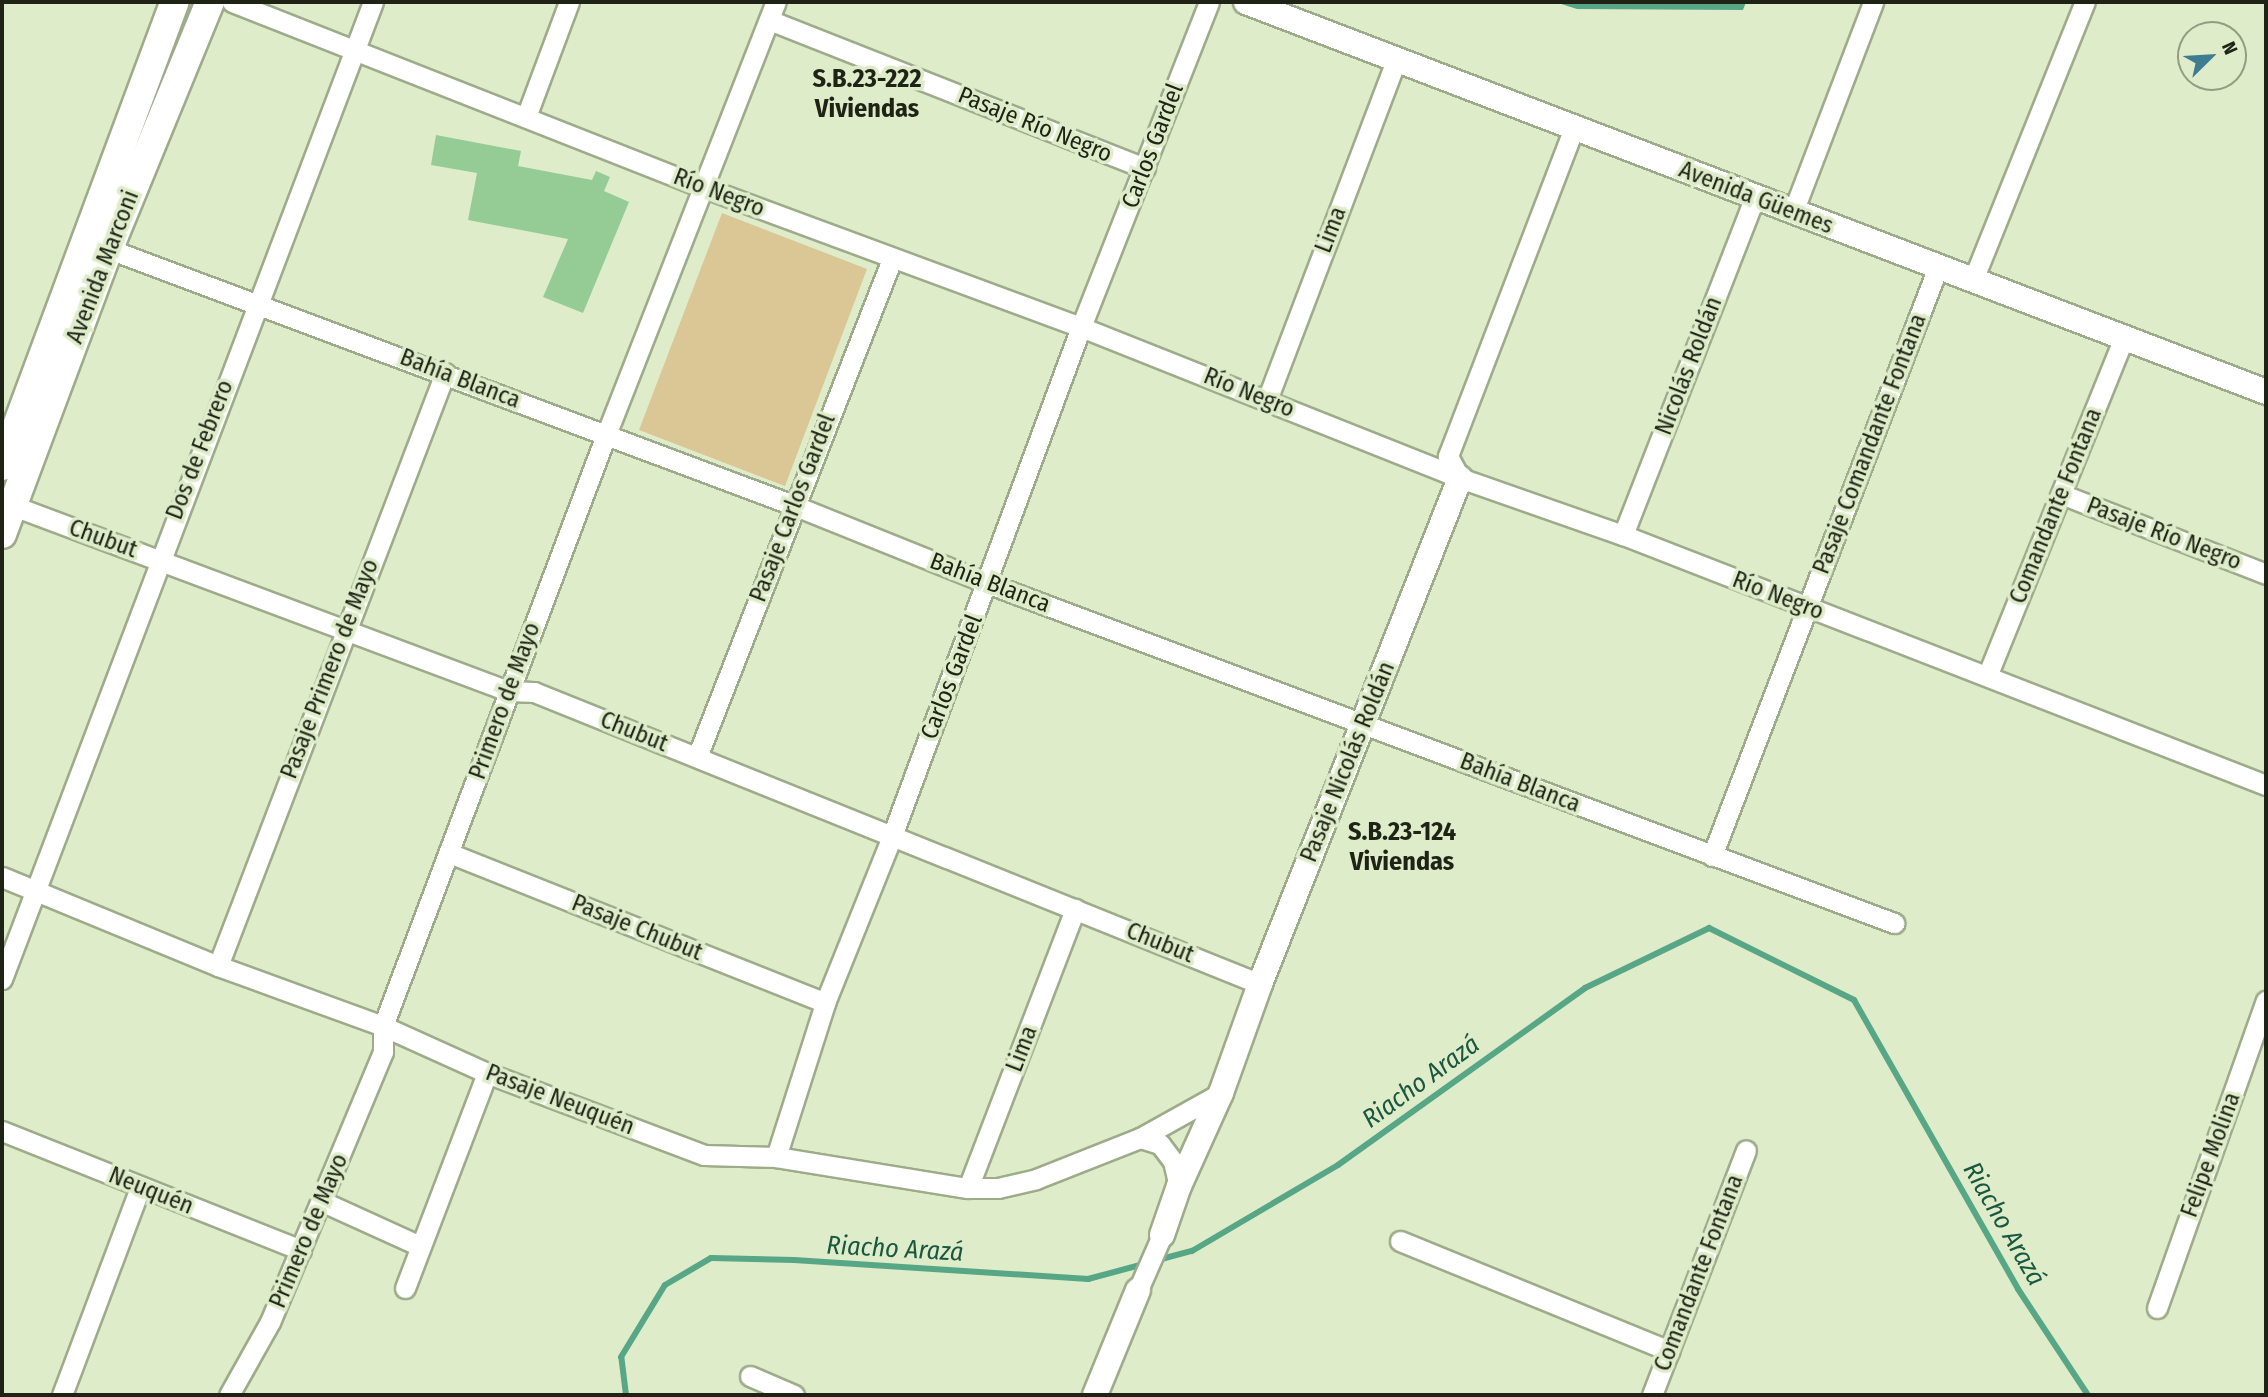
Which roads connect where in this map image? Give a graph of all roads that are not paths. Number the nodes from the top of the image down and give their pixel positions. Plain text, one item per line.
1 (175, 2) edge
2 (210, 2) edge
3 (232, 2) edge
4 (373, 2) edge
5 (569, 2) edge
6 (1209, 2) edge
7 (1246, 2) edge
8 (1873, 2) edge
9 (2085, 2) edge
10 (773, 11) edge
11 (354, 50) junction
12 (1396, 60) junction
13 (526, 117) junction
14 (1574, 128) junction
15 (1145, 168) junction
16 (702, 187) junction
17 (1755, 197) junction
18 (1793, 212) junction
19 (98, 245) junction
20 (892, 259) junction
21 (1938, 267) junction
22 (1973, 280) junction
23 (256, 303) junction
24 (1081, 327) junction
25 (2124, 338) junction
26 (445, 373) junction
27 (2266, 392) edge
28 (1267, 400) junction
29 (606, 435) junction
30 (2, 466) edge
31 (1461, 478) junction
32 (2061, 494) junction
33 (7, 503) edge
34 (793, 505) junction
35 (2, 534) edge
36 (1623, 535) junction
37 (159, 560) junction
38 (2266, 574) edge
39 (987, 583) junction
40 (1807, 608) junction
41 (345, 628) junction
42 (1988, 674) junction
43 (508, 691) junction
44 (1364, 722) junction
45 (697, 757) junction
46 (2266, 785) edge
47 (892, 836) junction
48 (449, 853) junction
49 (1712, 856) junction
50 (2, 877) edge
51 (37, 890) junction
52 (1075, 909) junction
53 (1894, 923) dead end
54 (218, 966) junction
55 (2, 979) edge
56 (1260, 984) junction
57 (2266, 1001) edge
58 (825, 1003) junction
59 (383, 1026) junction
60 (487, 1073) junction
61 (1221, 1093) junction
62 (2, 1132) edge
63 (1140, 1138) junction
64 (1746, 1150) dead end
65 (776, 1157) junction
66 (1179, 1186) junction
67 (140, 1187) junction
68 (968, 1188) junction
69 (321, 1201) junction
70 (1162, 1235) joint
71 (1400, 1241) dead end
72 (420, 1246) junction
73 (301, 1250) junction
74 (405, 1288) dead end
75 (1138, 1290) joint
76 (2157, 1308) dead end
77 (1669, 1351) junction
78 (750, 1376) dead end
79 (64, 1395) edge
80 (229, 1395) edge
81 (794, 1395) edge
82 (1095, 1395) edge
83 (1652, 1395) edge

1 - 19 main road, Avenida Marconi
2 - 19 main road, Avenida Marconi
3 - 11 street, Río Negro
4 - 11 street, Dos de Febrero
5 - 13 street
6 - 15 street, Carlos Gardel
7 - 12 street, Avenida Güemes
8 - 18 street
9 - 22 street
10 - 15 street, Pasaje Río Negro
10 - 16 street, Primero de Mayo
11 - 13 street, Río Negro
11 - 23 street, Dos de Febrero
12 - 14 street, Avenida Güemes
12 - 28 street, Lima
13 - 16 street, Río Negro
14 - 17 street, Avenida Güemes
14 - 31 street
15 - 24 street, Carlos Gardel
16 - 20 street, Río Negro
16 - 29 street, Primero de Mayo
17 - 18 street, Avenida Güemes
17 - 36 street, Nicolás Roldán
18 - 21 street, Avenida Güemes
19 - 23 street, Bahía Blanca
19 - 30 main road, Avenida Marconi
19 - 33 main road, Avenida Marconi
20 - 24 street, Río Negro
20 - 34 street, Pasaje Carlos Gardel
21 - 22 street, Avenida Güemes
21 - 40 street, Pasaje Comandante Fontana
22 - 25 street, Avenida Güemes
23 - 26 street, Bahía Blanca
23 - 37 street, Dos de Febrero
24 - 28 street, Río Negro
24 - 39 street, Carlos Gardel
25 - 27 street, Avenida Güemes
25 - 32 street, Comandante Fontana
26 - 29 street, Bahía Blanca
26 - 41 street, Pasaje Primero de Mayo
28 - 31 street, Río Negro
29 - 34 street, Bahía Blanca
29 - 43 street, Primero de Mayo
31 - 36 street, Río Negro
31 - 44 street, Pasaje Nicolás Roldán
32 - 38 street, Pasaje Río Negro
32 - 42 street, Comandante Fontana
33 - 35 main road, Avenida Marconi
33 - 37 street, Chubut
34 - 39 street, Bahía Blanca
34 - 45 street, Pasaje Carlos Gardel
36 - 40 street, Río Negro
37 - 41 street, Chubut
37 - 51 street, Dos de Febrero
39 - 44 street, Bahía Blanca
39 - 47 street, Carlos Gardel
40 - 42 street, Río Negro
40 - 49 street, Pasaje Comandante Fontana
41 - 43 street, Chubut
41 - 54 street, Pasaje Primero de Mayo
42 - 46 street, Río Negro
43 - 45 street, Chubut
43 - 48 street, Primero de Mayo
44 - 49 street, Bahía Blanca
44 - 56 street, Pasaje Nicolás Roldán
45 - 47 street, Chubut
47 - 52 street, Chubut
47 - 58 street, Carlos Gardel
48 - 58 street, Pasaje Chubut
48 - 59 street, Primero de Mayo
49 - 53 street, Bahía Blanca
50 - 51 street, Pasaje Neuquén
51 - 54 street, Pasaje Neuquén
51 - 55 street, Dos de Febrero
52 - 56 street, Chubut
52 - 68 street, Lima
54 - 59 street, Pasaje Neuquén
56 - 61 street, Pasaje Nicolás Roldán
57 - 76 street, Felipe Molina
58 - 65 street, Carlos Gardel
59 - 60 street, Pasaje Neuquén
59 - 69 street, Primero de Mayo
60 - 65 street, Pasaje Neuquén
60 - 72 street
61 - 63 street, Pasaje Neuquén
61 - 66 street, Pasaje Nicolás Roldán
62 - 67 street, Neuquén
63 - 66 street
63 - 68 street, Pasaje Neuquén
64 - 77 street, Comandante Fontana
65 - 68 street, Pasaje Neuquén
66 - 70 street, Pasaje Nicolás Roldán
67 - 73 street, Neuquén
67 - 79 street
69 - 72 street
69 - 73 street, Primero de Mayo
70 - 75 street, Pasaje Nicolás Roldán
71 - 77 street
72 - 74 street
73 - 80 street, Primero de Mayo
75 - 82 street, Pasaje Nicolás Roldán
77 - 83 street, Comandante Fontana
78 - 81 street

